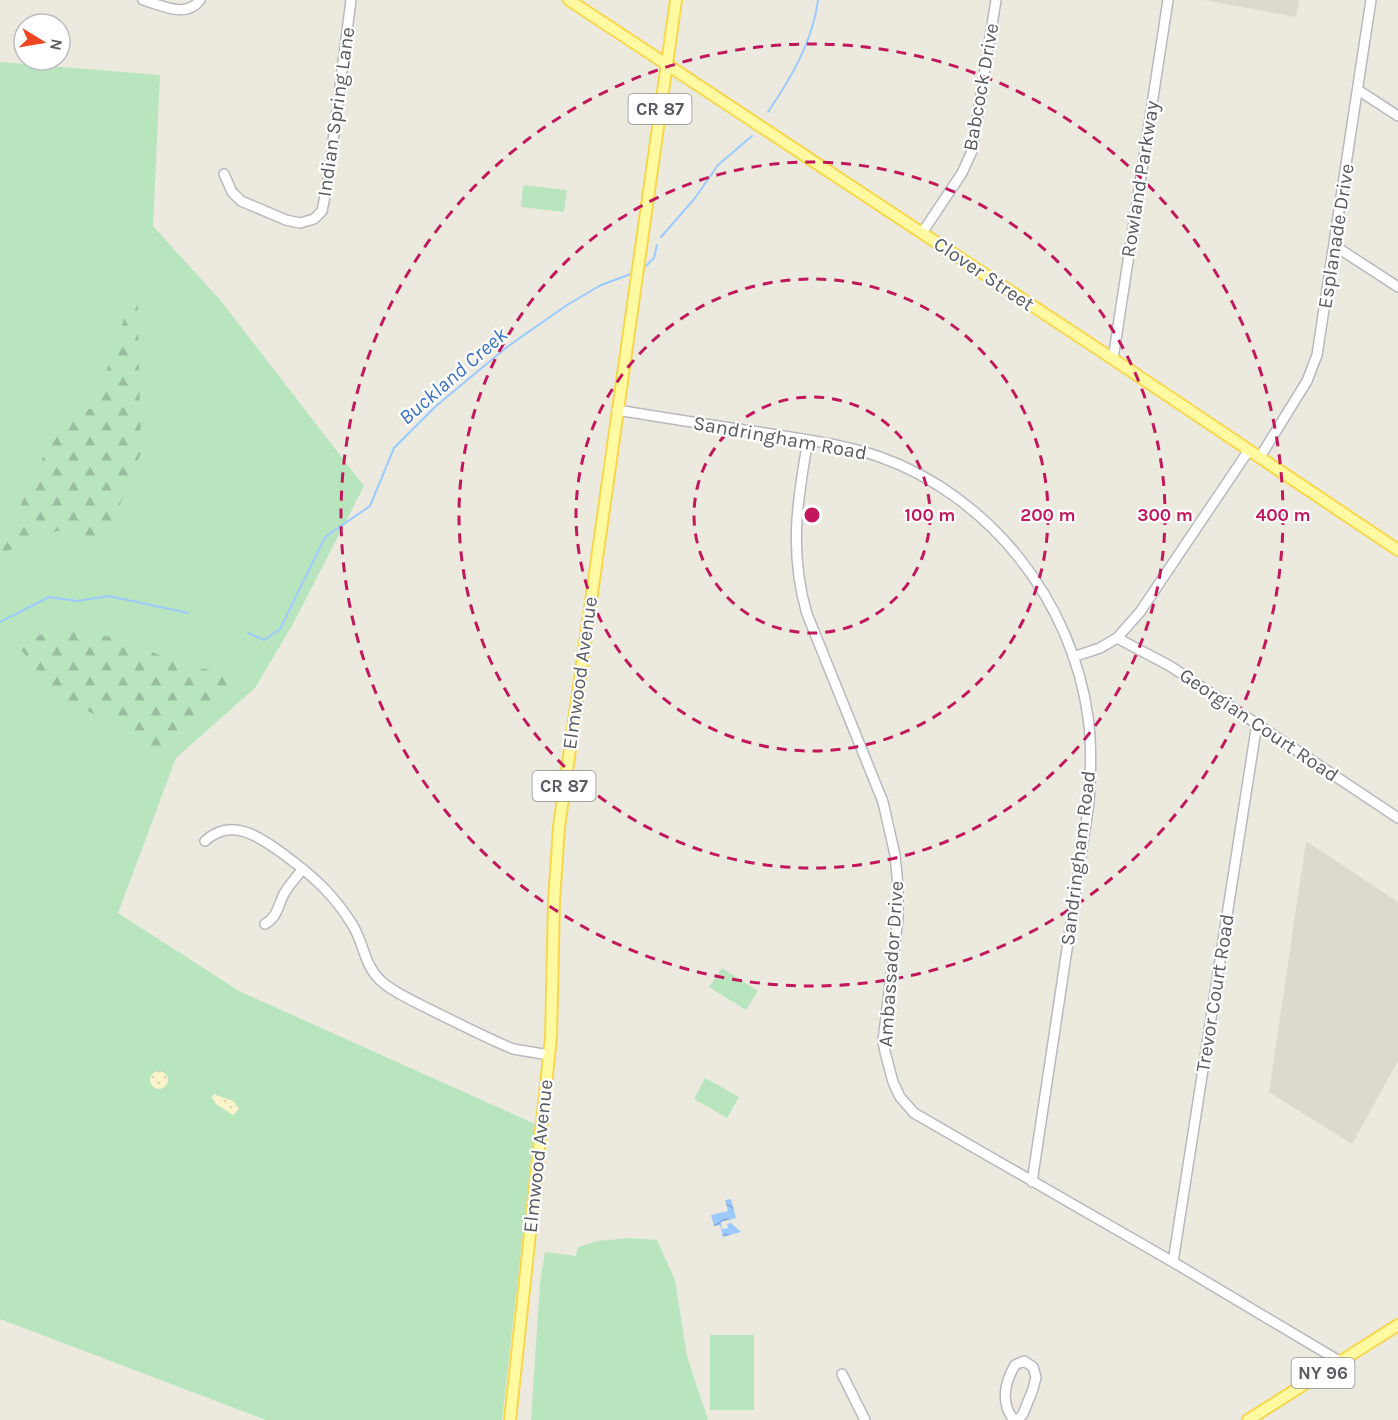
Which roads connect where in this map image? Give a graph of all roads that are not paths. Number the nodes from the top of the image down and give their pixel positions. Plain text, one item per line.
1 (143, 0) edge
2 (200, 0) edge
3 (351, 0) edge
4 (569, 0) edge
5 (675, 0) edge
6 (996, 0) edge
7 (1168, 0) edge
8 (1371, 0) edge
9 (666, 64) junction
10 (1358, 90) junction
11 (1398, 116) edge
12 (224, 174) dead end
13 (922, 233) junction
14 (1335, 246) junction
15 (1398, 286) edge
16 (1113, 358) junction
17 (617, 410) junction
18 (808, 440) junction
19 (1249, 450) junction
20 (1260, 457) junction
21 (1398, 550) edge
22 (1117, 638) junction
23 (1073, 657) junction
24 (1257, 723) junction
25 (1398, 818) edge
26 (205, 841) dead end
27 (303, 869) junction
28 (265, 924) dead end
29 (549, 1055) junction
30 (1032, 1182) junction
31 (1173, 1262) junction
32 (1398, 1325) edge
33 (1341, 1362) junction
34 (842, 1374) dead end
35 (510, 1420) edge
36 (865, 1420) edge
37 (1016, 1420) edge
38 (1248, 1420) edge

1 - 2 street
3 - 12 street, Indian Spring Lane
4 - 9 main road, Clover Street
5 - 9 main road, Elmwood Avenue / CR 87
6 - 13 street, Babcock Drive
7 - 16 street, Rowland Parkway
8 - 10 street, Esplanade Drive
9 - 13 main road, Clover Street
9 - 17 main road, Elmwood Avenue / CR 87
10 - 11 street
10 - 14 street, Esplanade Drive
13 - 16 main road, Clover Street
14 - 15 street
14 - 20 street, Esplanade Drive
16 - 19 main road, Clover Street
17 - 18 street, Sandringham Road
17 - 29 main road, Elmwood Avenue / CR 87
18 - 23 street, Sandringham Road
18 - 30 street, Ambassador Drive
19 - 20 main road, Clover Street
19 - 22 street
20 - 21 main road, Clover Street
22 - 23 street
22 - 24 street, Georgian Court Road
23 - 30 street, Sandringham Road
24 - 25 street, Georgian Court Road
24 - 31 street, Trevor Court Road
26 - 27 street
27 - 28 street
27 - 29 street
29 - 35 main road, Elmwood Avenue / CR 87
30 - 31 street, Ambassador Drive
31 - 33 street, Ambassador Drive
32 - 33 main road, NY 96
33 - 38 main road, NY 96
34 - 36 street
37 - 37 street

